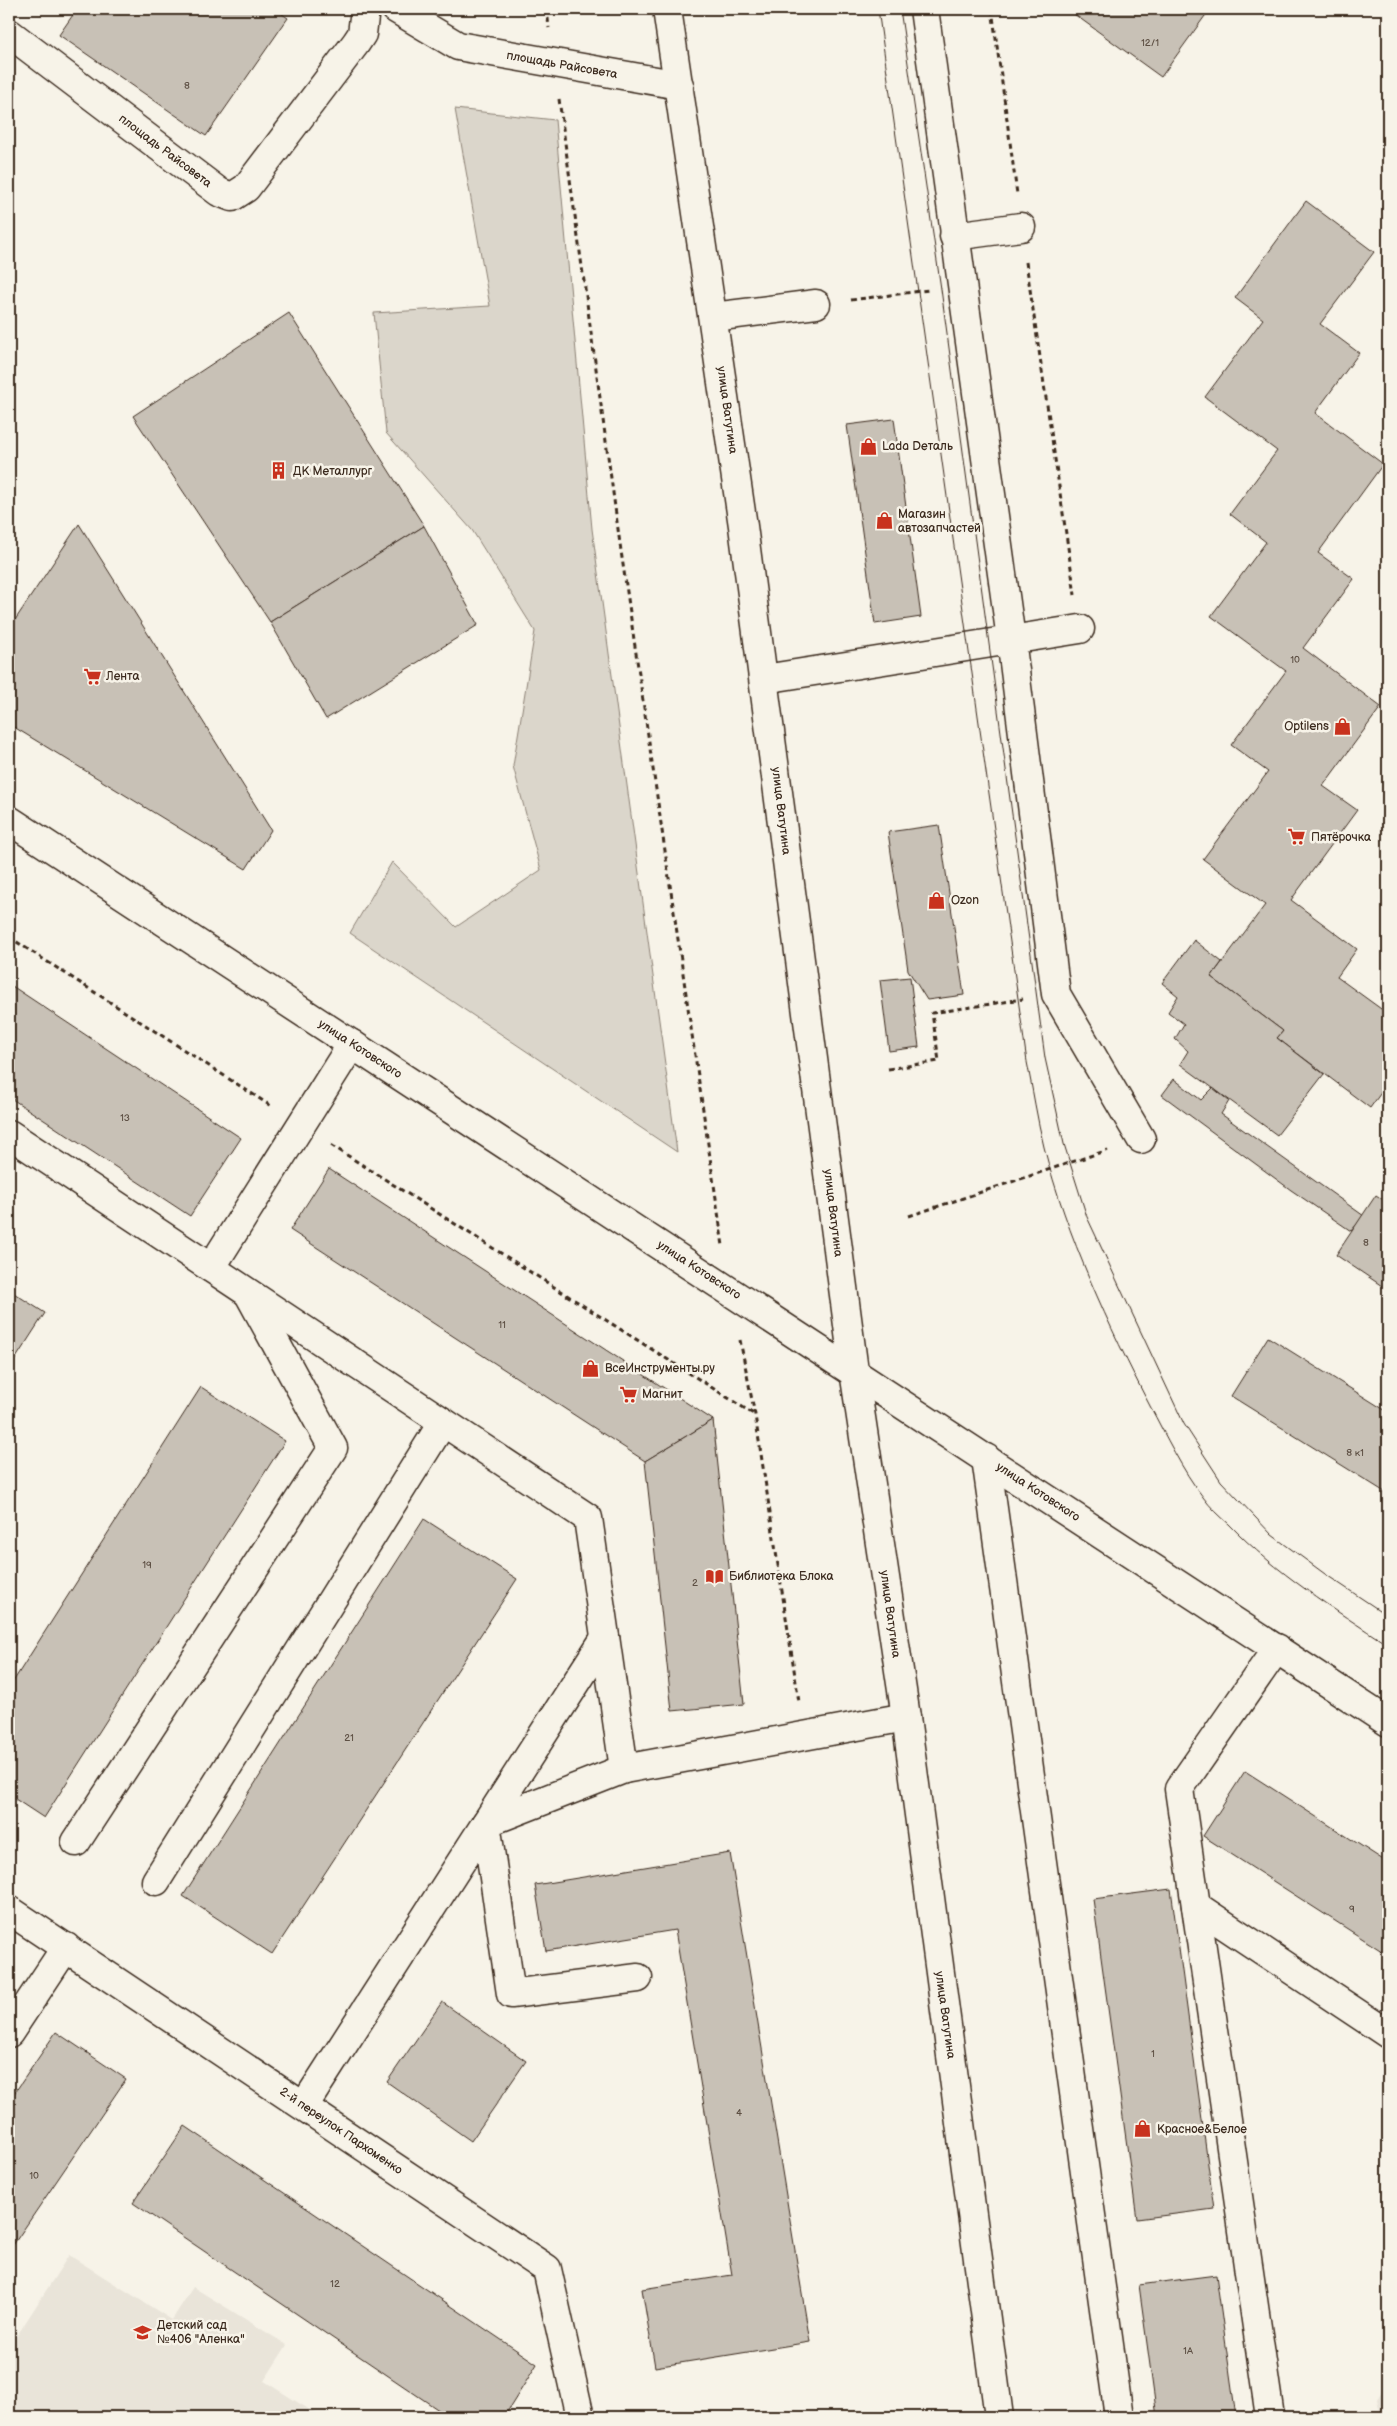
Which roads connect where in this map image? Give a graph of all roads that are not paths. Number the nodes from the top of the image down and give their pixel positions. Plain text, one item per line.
1 (365, 9) edge
2 (396, 9) edge
3 (667, 9) edge
4 (924, 9) edge
5 (9, 33) edge
6 (679, 85) junction
7 (1021, 227) road end
8 (954, 236) junction
9 (816, 304) road end
10 (713, 316) junction
11 (1080, 629) road end
12 (1011, 639) junction
13 (764, 679) junction
14 (9, 820) edge
15 (352, 1044) junction
16 (9, 1134) edge
17 (1141, 1139) road end
18 (211, 1268) junction
19 (249, 1293) junction
20 (854, 1371) junction
21 (442, 1422) junction
22 (986, 1458) junction
23 (605, 1638) junction
24 (1277, 1648) junction
25 (906, 1717) junction
26 (1388, 1722) edge
27 (624, 1770) junction
28 (486, 1823) junction
29 (76, 1842) dead end
30 (156, 1881) dead end
31 (1196, 1906) junction
32 (9, 1910) edge
33 (66, 1947) junction
34 (638, 1978) dead end
35 (9, 2033) edge
36 (1388, 2034) edge
37 (304, 2106) junction
38 (580, 2417) edge
39 (999, 2417) edge
40 (1119, 2417) edge
41 (1270, 2417) edge

1 - 5 main road, площадь Райсовета
2 - 6 main road, площадь Райсовета
3 - 6 main road, улица Ватутина
4 - 8 main road
6 - 10 main road, улица Ватутина
7 - 8 main road
8 - 12 main road
9 - 10 main road
10 - 13 main road, улица Ватутина
11 - 12 main road
12 - 13 main road
12 - 17 main road
13 - 20 main road, улица Ватутина
14 - 15 main road, улица Котовского
15 - 18 main road
15 - 20 main road, улица Котовского
16 - 18 main road
18 - 19 main road
19 - 21 main road
19 - 29 main road
20 - 22 main road, улица Котовского
20 - 25 main road, улица Ватутина
21 - 23 main road
21 - 30 main road
22 - 24 main road, улица Котовского
22 - 40 main road
23 - 27 main road
23 - 28 main road
24 - 26 main road, улица Котовского
24 - 31 main road
25 - 27 main road
25 - 39 main road, улица Ватутина
27 - 28 main road
28 - 34 main road
28 - 37 main road
31 - 36 main road
31 - 41 main road
32 - 33 main road, 2-й переулок Пархоменко
33 - 35 main road
33 - 37 main road, 2-й переулок Пархоменко
37 - 38 main road, 2-й переулок Пархоменко

